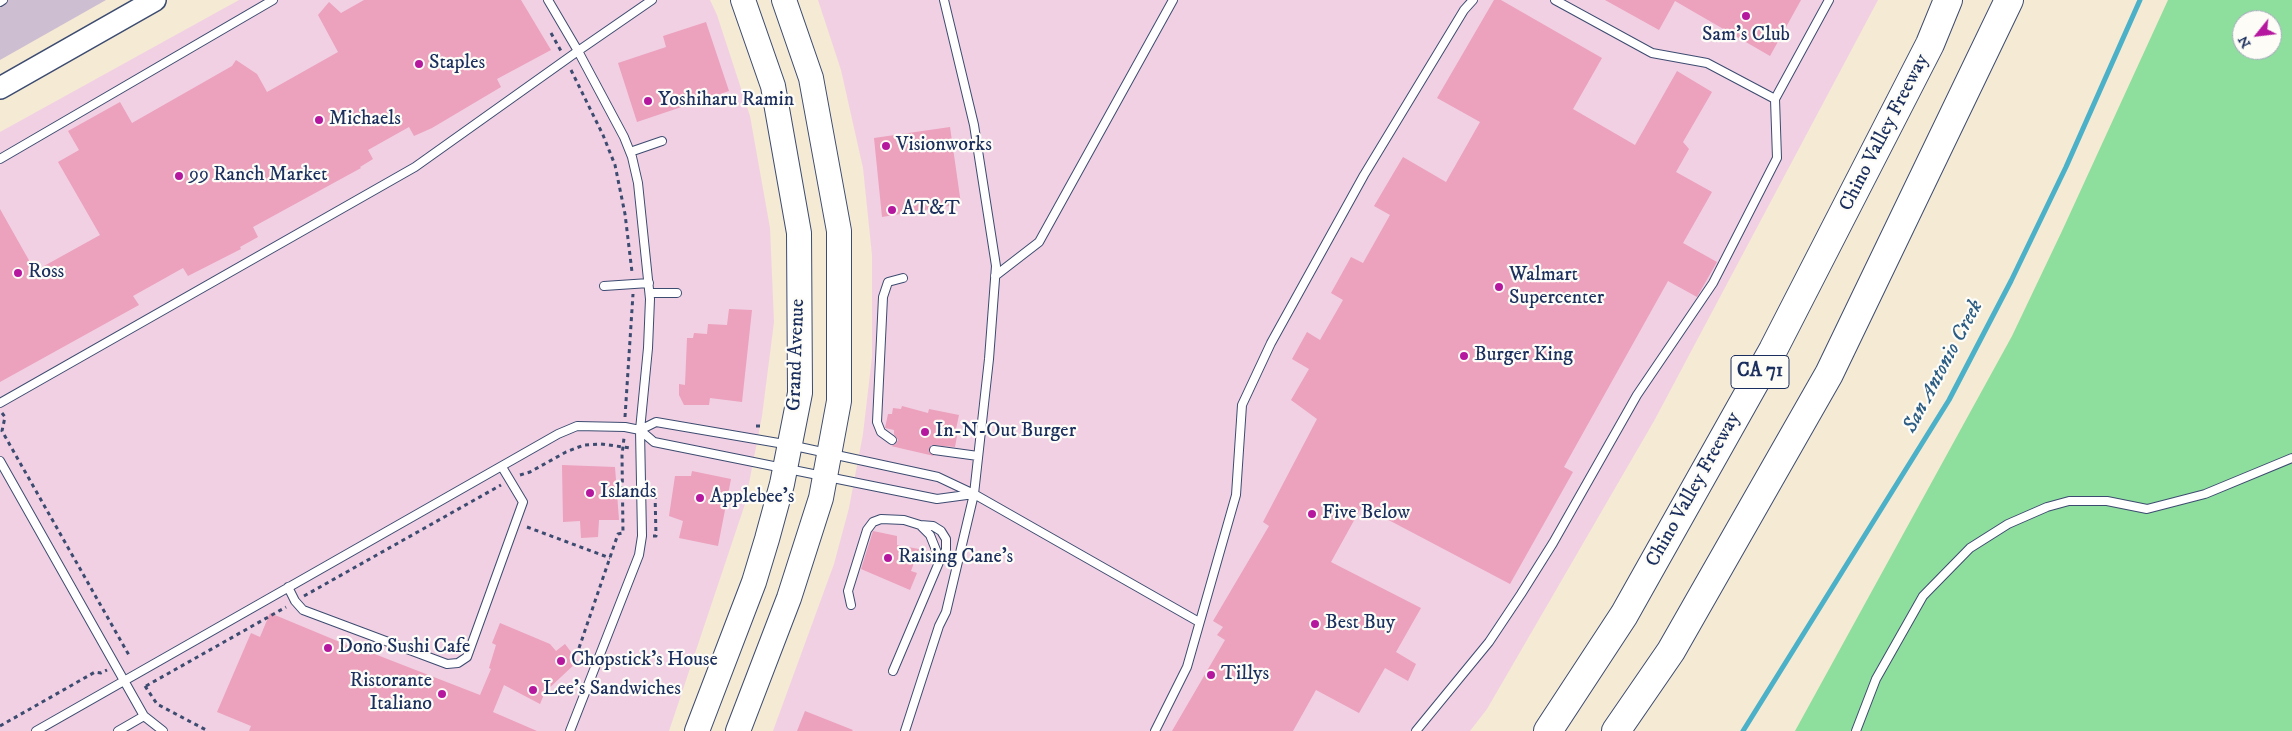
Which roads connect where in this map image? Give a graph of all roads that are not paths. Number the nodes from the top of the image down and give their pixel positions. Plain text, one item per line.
1 (273, 0) edge
2 (548, 0) edge
3 (652, 0) edge
4 (743, 0) edge
5 (784, 0) edge
6 (944, 0) edge
7 (1172, 0) edge
8 (1473, 0) edge
9 (1554, 0) edge
10 (1829, 0) edge
11 (1948, 0) edge
12 (2009, 0) edge
13 (151, 1) edge
14 (578, 51) junction
15 (0, 88) edge
16 (1775, 99) junction
17 (662, 141) dead end
18 (630, 152) junction
19 (0, 159) edge
20 (995, 276) junction
21 (903, 278) dead end
22 (649, 283) junction
23 (604, 286) dead end
24 (650, 293) junction
25 (677, 293) dead end
26 (0, 404) edge
27 (640, 430) junction
28 (892, 440) dead end
29 (790, 445) junction
30 (934, 450) dead end
31 (829, 454) junction
32 (978, 456) junction
33 (2292, 458) edge
34 (0, 462) edge
35 (502, 467) junction
36 (784, 469) junction
37 (824, 478) junction
38 (974, 494) junction
39 (920, 525) junction
40 (940, 560) junction
41 (288, 588) junction
42 (851, 605) dead end
43 (1200, 622) junction
44 (893, 671) dead end
45 (124, 681) junction
46 (144, 716) junction
47 (36, 731) edge
48 (118, 731) edge
49 (164, 731) edge
50 (570, 731) edge
51 (697, 731) edge
52 (738, 731) edge
53 (905, 731) edge
54 (1155, 731) edge
55 (1416, 731) edge
56 (1548, 731) edge
57 (1616, 731) edge
58 (1856, 731) edge

1 - 19 lane
2 - 14 lane
3 - 14 lane
4 - 29 main road, Grand Avenue
5 - 31 main road, Grand Avenue
6 - 20 lane
7 - 20 lane
8 - 43 lane
9 - 16 lane
10 - 16 lane
11 - 56 highway, Chino Valley Freeway / CA 71
12 - 57 highway, CA 71
13 - 15 main road
14 - 18 lane
14 - 26 lane
16 - 55 lane
17 - 18 lane
18 - 22 lane
20 - 32 lane
21 - 28 lane
22 - 23 lane
22 - 24 lane
24 - 25 lane
24 - 27 lane
27 - 29 lane
27 - 35 lane
27 - 36 lane
27 - 50 lane
29 - 31 lane
29 - 36 main road, Grand Avenue
30 - 32 lane
31 - 37 main road, Grand Avenue
31 - 38 lane
32 - 38 lane
33 - 58 lane
34 - 45 lane
35 - 41 lane
35 - 41 lane
36 - 37 lane
36 - 51 main road, Grand Avenue
37 - 38 lane
37 - 52 main road, Grand Avenue
38 - 43 lane
38 - 53 lane
39 - 40 lane
39 - 40 lane
39 - 42 lane
40 - 44 lane
41 - 45 lane
43 - 54 lane
45 - 46 lane
45 - 47 lane
46 - 48 lane
46 - 49 lane

